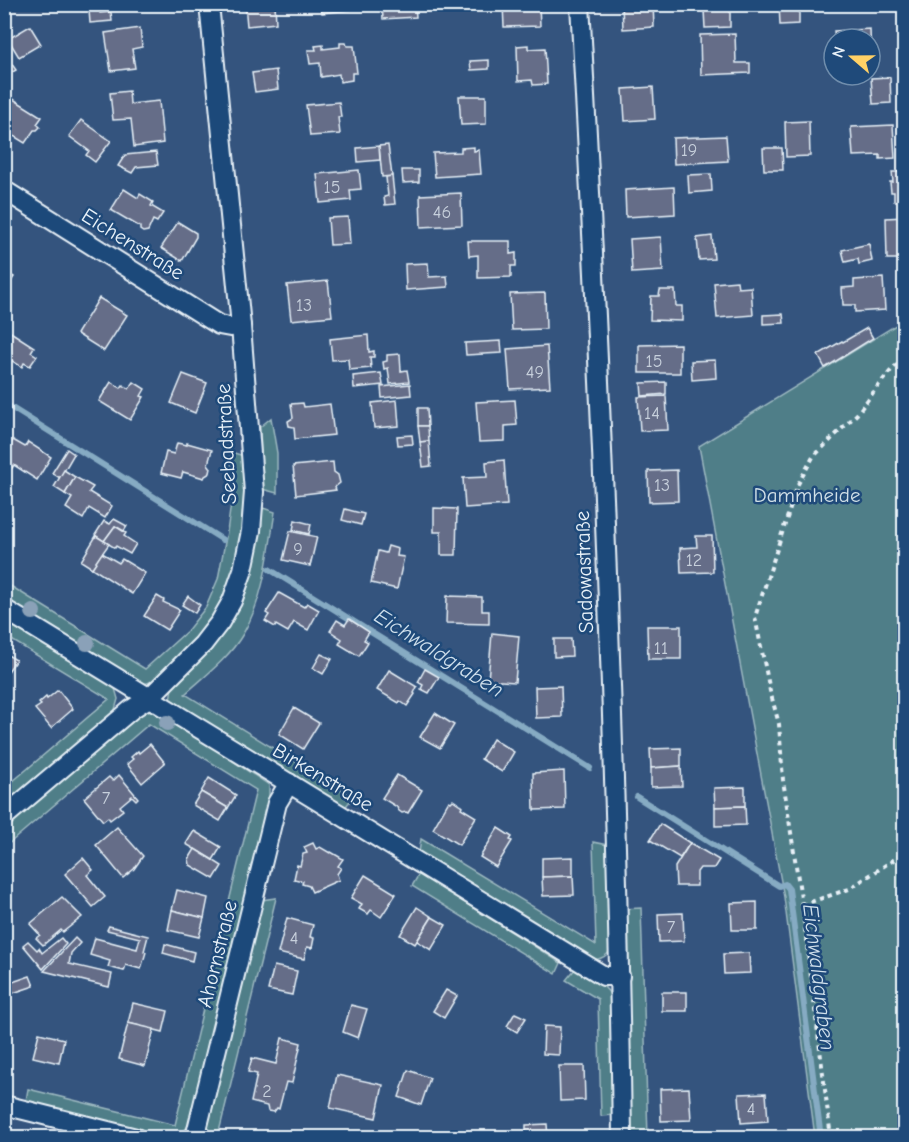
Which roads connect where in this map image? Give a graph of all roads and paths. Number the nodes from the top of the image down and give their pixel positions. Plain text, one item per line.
1 (208, 4) edge
2 (580, 4) edge
3 (4, 190) edge
4 (241, 326) junction
5 (904, 360) edge
6 (4, 609) edge
7 (149, 698) junction
8 (289, 783) junction
9 (4, 817) edge
10 (904, 854) edge
11 (802, 905) junction
12 (620, 976) junction
13 (4, 1106) edge
14 (135, 1137) edge
15 (195, 1137) edge
16 (622, 1137) edge
17 (831, 1137) edge

1 - 4 street, Seebadstraße
2 - 12 street, Sadowastraße
3 - 4 street, Eichenstraße
4 - 7 street, Seebadstraße
5 - 11 path
6 - 7 street, Birkenstraße
7 - 8 street, Birkenstraße
7 - 9 street, Seebadstraße
8 - 12 street, Birkenstraße
8 - 15 street, Ahornstraße
10 - 11 path
11 - 17 path
12 - 16 street, Sadowastraße
13 - 14 street

